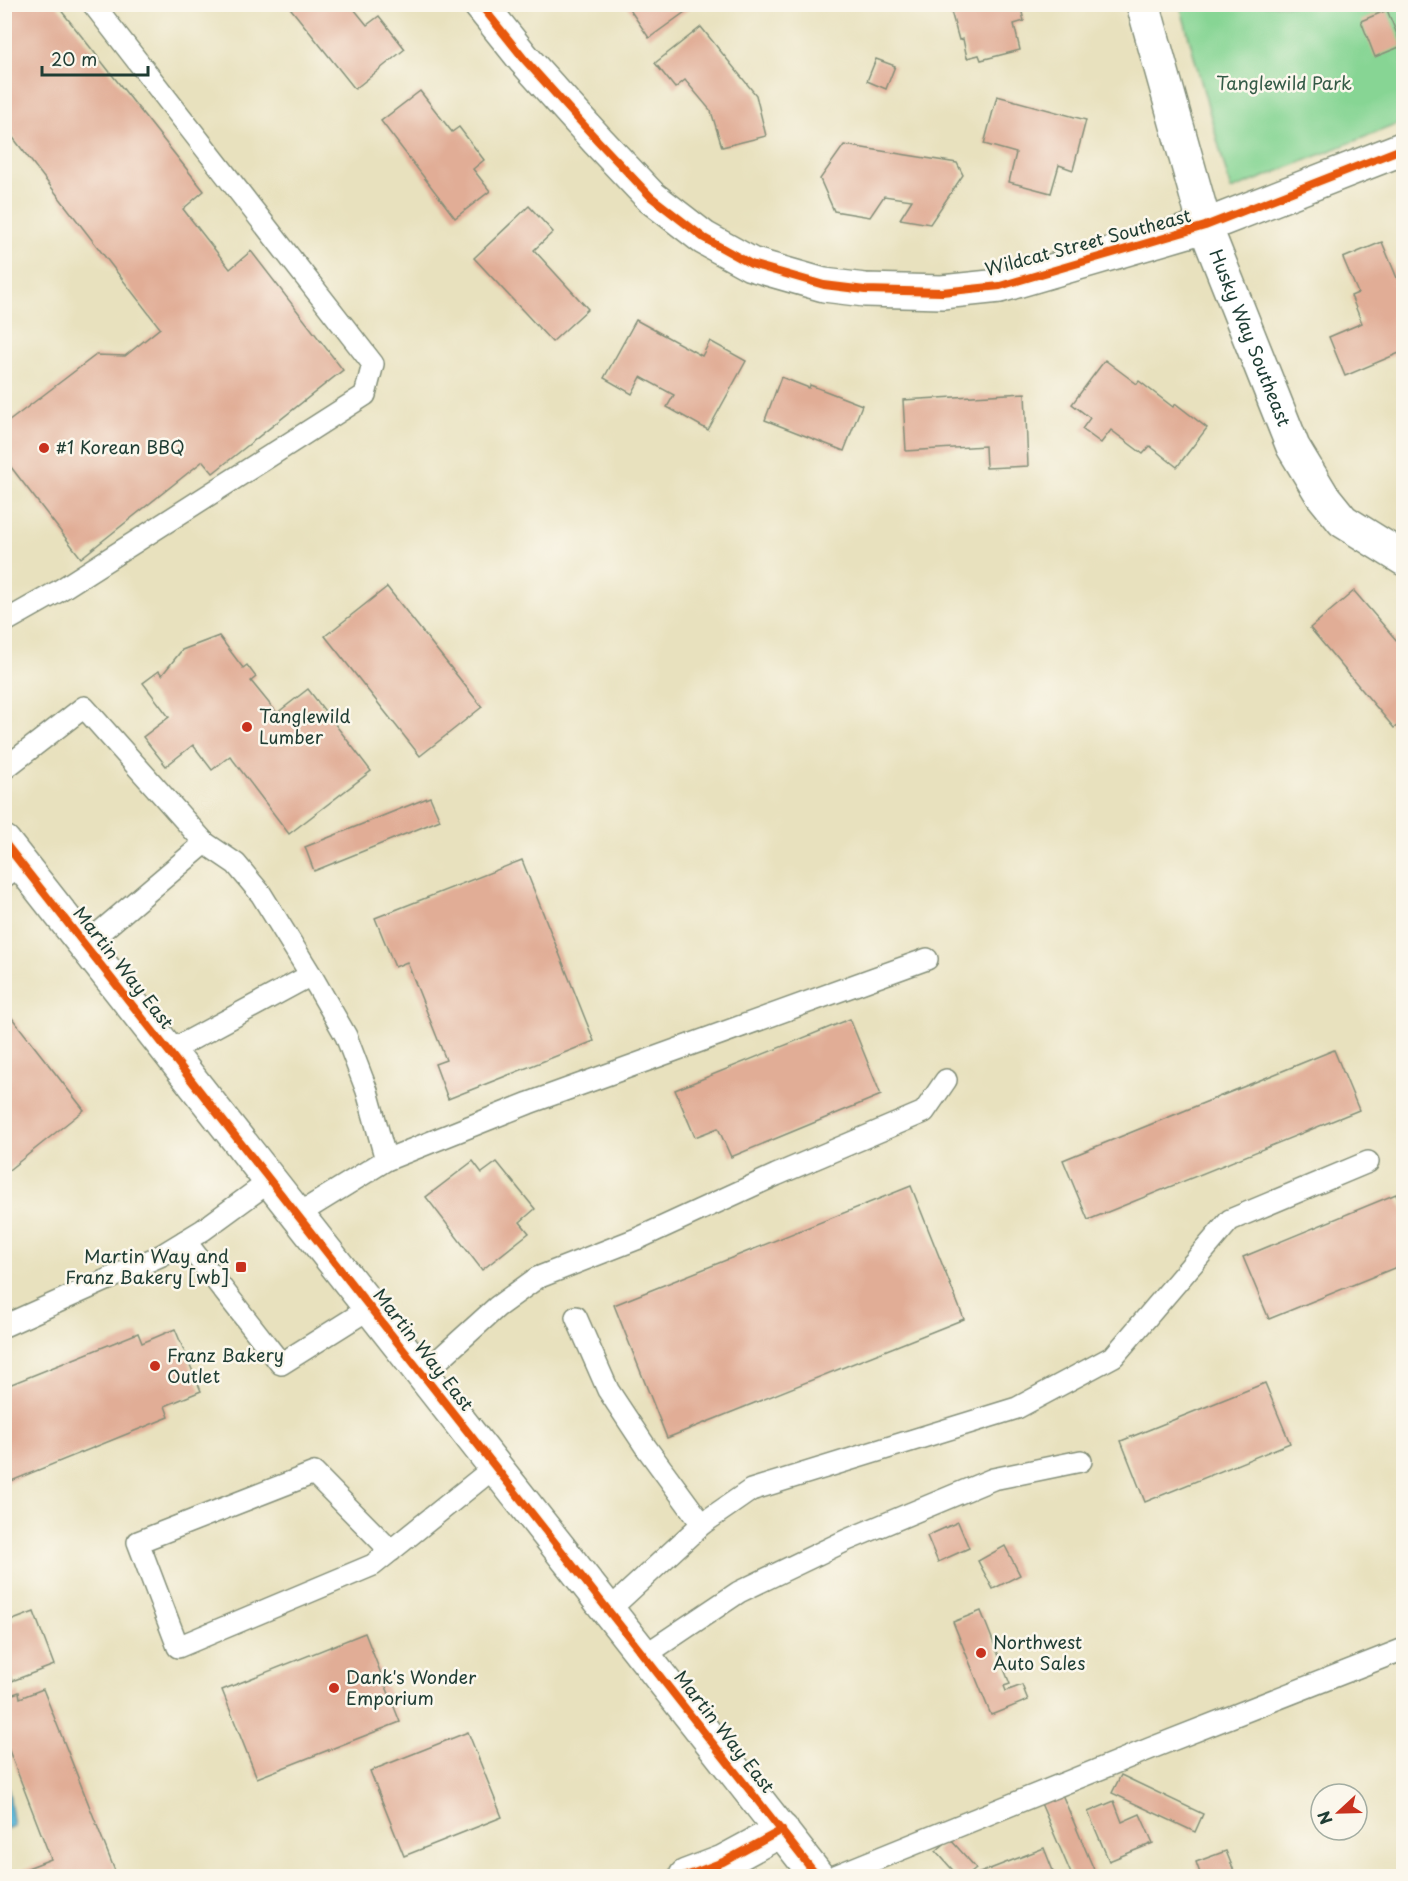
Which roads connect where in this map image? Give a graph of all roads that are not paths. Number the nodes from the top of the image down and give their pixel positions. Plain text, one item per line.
1 (93, 4) edge
2 (480, 4) edge
3 (1143, 4) edge
4 (1404, 148) edge
5 (1205, 226) junction
6 (1404, 559) edge
7 (4, 622) edge
8 (4, 769) edge
9 (205, 843) junction
10 (10, 861) edge
11 (86, 944) junction
12 (927, 959) dead end
13 (311, 975) junction
14 (170, 1051) junction
15 (946, 1080) dead end
16 (386, 1160) junction
17 (1368, 1162) dead end
18 (270, 1180) junction
19 (297, 1215) junction
20 (185, 1241) junction
21 (370, 1308) junction
22 (576, 1317) dead end
23 (4, 1326) edge
24 (423, 1374) junction
25 (1081, 1461) dead end
26 (496, 1466) junction
27 (702, 1524) junction
28 (391, 1551) junction
29 (609, 1610) junction
30 (1404, 1649) edge
31 (645, 1655) junction
32 (782, 1830) junction
33 (686, 1876) edge
34 (818, 1876) edge
35 (835, 1876) edge

1 - 7 lane
2 - 5 street, Wildcat Street Southeast
3 - 5 street, Husky Way Southeast
4 - 5 street, Wildcat Street Southeast
5 - 6 street, Husky Way Southeast
8 - 9 lane
9 - 11 lane
9 - 13 lane
10 - 11 street, Martin Way East
11 - 14 street, Martin Way East
12 - 16 lane
13 - 14 lane
13 - 16 lane
14 - 18 street, Martin Way East
15 - 24 lane
16 - 19 lane
17 - 27 lane
18 - 19 street, Martin Way East
18 - 20 lane
19 - 21 street, Martin Way East
20 - 21 lane
20 - 23 lane
21 - 24 street, Martin Way East
22 - 27 lane
24 - 26 street, Martin Way East
25 - 31 lane
26 - 28 lane
26 - 29 street, Martin Way East
27 - 29 lane
28 - 28 lane
29 - 31 street, Martin Way East
30 - 35 lane
31 - 32 street, Martin Way East
32 - 33 street
32 - 34 street, Martin Way East

